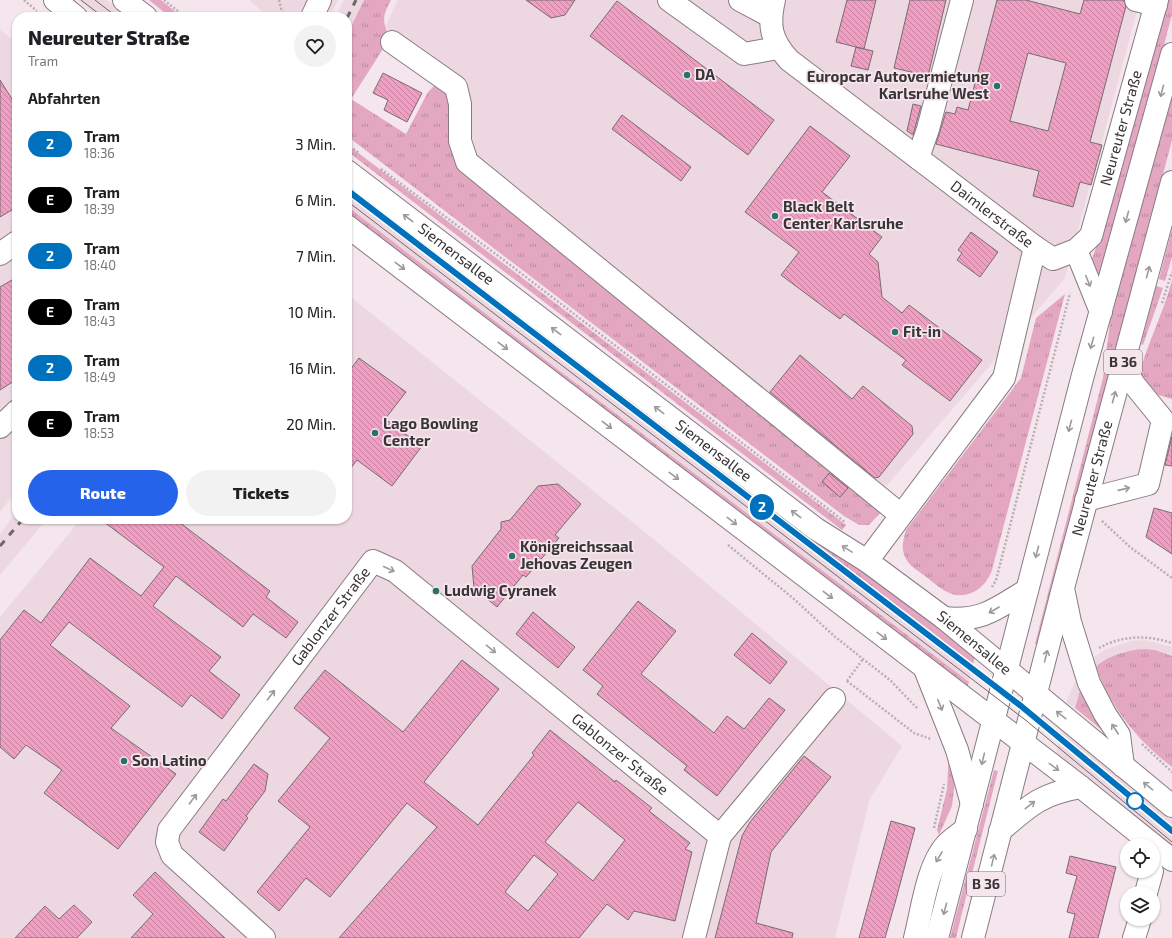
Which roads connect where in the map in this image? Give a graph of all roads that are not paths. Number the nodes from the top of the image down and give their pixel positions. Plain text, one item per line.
1 (124, 0) edge
2 (320, 0) edge
3 (669, 0) edge
4 (740, 0) edge
5 (962, 0) edge
6 (1150, 2) edge
7 (47, 6) edge
8 (772, 8) edge
9 (63, 12) edge
10 (140, 12) edge
11 (314, 12) edge
12 (392, 42) dead end
13 (778, 48) junction
14 (1172, 54) edge
15 (918, 158) junction
16 (352, 176) edge
17 (1172, 182) edge
18 (352, 230) edge
19 (12, 246) edge
20 (1035, 247) junction
21 (1076, 250) junction
22 (0, 254) edge
23 (1101, 312) junction
24 (1123, 362) junction
25 (12, 416) edge
26 (0, 427) edge
27 (1086, 500) junction
28 (901, 515) junction
29 (867, 562) junction
30 (1063, 588) junction
31 (1027, 590) junction
32 (944, 618) junction
33 (926, 669) junction
34 (1006, 670) junction
35 (1036, 694) junction
36 (834, 699) road end
37 (993, 721) junction
38 (1023, 744) junction
39 (1123, 766) junction
40 (1081, 787) junction
41 (972, 804) junction
42 (1172, 806) edge
43 (966, 829) junction
44 (1000, 831) junction
45 (720, 836) junction
46 (1134, 838) edge
47 (1138, 926) edge
48 (264, 938) edge
49 (694, 938) edge
50 (915, 938) edge
51 (937, 938) edge
52 (973, 938) edge
53 (1134, 938) edge

1 - 10 main road
2 - 11 main road
3 - 13 main road
4 - 8 main road
5 - 15 main road
6 - 21 main road, Neureuter Straße
7 - 9 main road
8 - 13 main road, Daimlerstraße
12 - 28 main road
13 - 15 main road, Daimlerstraße
14 -> 23 main road, Neureuter Straße / B 36
15 - 20 main road, Daimlerstraße
29 -> 16 main road, Siemensallee
24 -> 17 main road, Neureuter Straße / B 36
18 -> 33 main road
19 - 22 main road
20 - 21 main road, Neureuter Straße
20 - 28 main road, Daimlerstraße
21 -> 23 main road
23 -> 31 main road, Neureuter Straße / B 36
27 -> 24 main road, Neureuter Straße / B 36
27 -> 24 main road
25 - 26 main road
27 - 30 main road, Neureuter Straße / B 36
28 - 29 main road, Daimlerstraße
29 - 32 main road, Siemensallee
35 -> 30 main road, Neureuter Straße / B 36
39 -> 30 main road
31 -> 32 main road
31 - 34 main road, Neureuter Straße / B 36
32 - 34 main road, Siemensallee
33 - 37 main road
33 -> 41 main road
34 - 35 main road, Siemensallee
34 - 37 main road, Neureuter Straße
35 - 38 main road, Neureuter Straße / B 36
39 -> 35 main road, Siemensallee
36 - 45 main road
37 - 38 main road
37 -> 41 main road, Neureuter Straße
38 -> 40 main road
38 - 44 main road, Neureuter Straße / B 36
42 -> 39 main road, Siemensallee
44 -> 40 main road
40 - 46 main road
41 - 43 main road, Neureuter Straße
43 -> 50 main road
43 -> 51 main road, Neureuter Straße
52 -> 44 main road, Neureuter Straße / B 36
48 -> 45 main road, Gablonzer Straße
45 - 49 main road
47 - 53 main road

